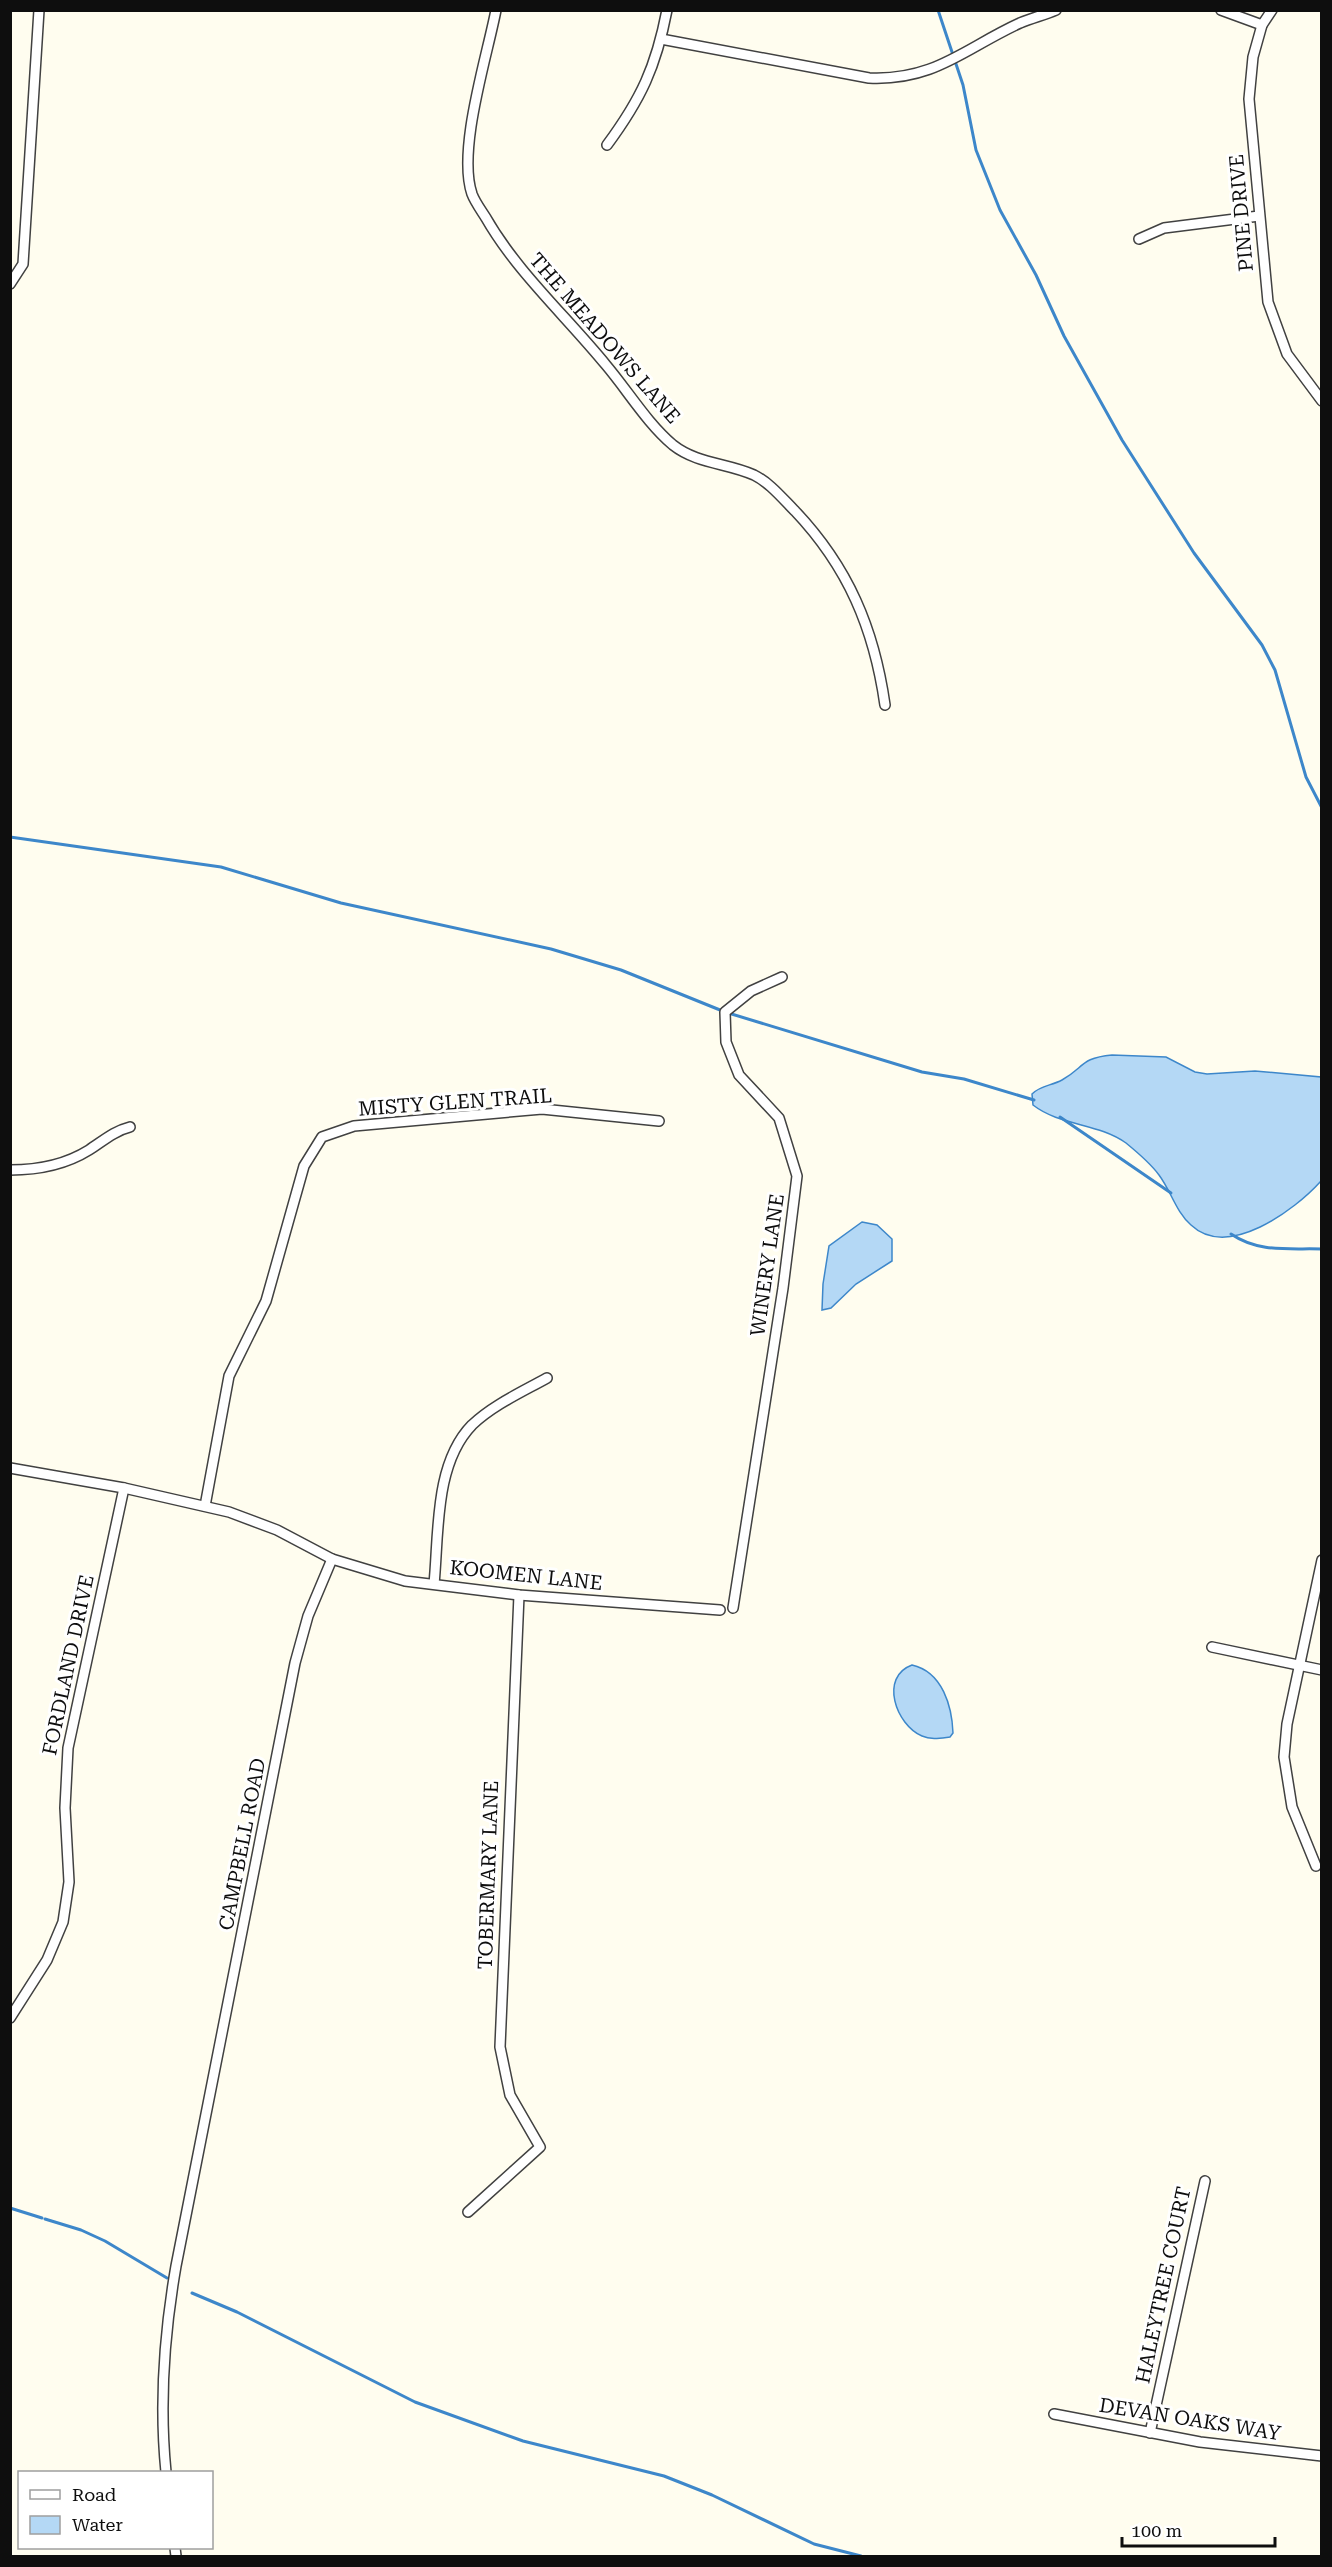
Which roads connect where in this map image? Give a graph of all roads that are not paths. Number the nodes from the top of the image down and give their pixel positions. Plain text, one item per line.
1 (39, 10) edge
2 (496, 10) edge
3 (667, 10) edge
4 (1056, 10) edge
5 (1221, 10) edge
6 (1272, 10) edge
7 (1262, 25) junction
8 (661, 39) junction
9 (608, 145) dead end
10 (1259, 216) junction
11 (1139, 239) dead end
12 (10, 284) edge
13 (1322, 401) edge
14 (885, 705) dead end
15 (782, 977) dead end
16 (658, 1121) dead end
17 (130, 1127) dead end
18 (10, 1170) edge
19 (547, 1378) dead end
20 (10, 1468) edge
21 (124, 1488) junction
22 (205, 1506) junction
23 (332, 1559) junction
24 (1322, 1560) edge
25 (434, 1584) junction
26 (519, 1595) junction
27 (733, 1608) dead end
28 (720, 1610) dead end
29 (1212, 1647) dead end
30 (1299, 1665) junction
31 (1322, 1670) edge
32 (1316, 1866) dead end
33 (10, 2018) edge
34 (1205, 2181) dead end
35 (468, 2212) dead end
36 (1054, 2414) dead end
37 (1150, 2433) junction
38 (1322, 2456) edge
39 (166, 2471) edge

1 - 12 street
2 - 14 street, THE MEADOWS LANE
3 - 8 street
4 - 8 street
5 - 7 street
6 - 7 street, PINE DRIVE
7 - 10 street, PINE DRIVE
8 - 9 street
10 - 11 street
10 - 13 street, PINE DRIVE
15 - 27 street, WINERY LANE
16 - 22 street, MISTY GLEN TRAIL
17 - 18 street
19 - 25 street
20 - 21 street
21 - 22 street
21 - 33 street, FORDLAND DRIVE
22 - 23 street
23 - 25 street, KOOMEN LANE
23 - 39 street, CAMPBELL ROAD
24 - 30 street
25 - 26 street, KOOMEN LANE
26 - 28 street, KOOMEN LANE
26 - 35 street, TOBERMARY LANE
29 - 30 street
30 - 31 street
30 - 32 street
34 - 37 street, HALEYTREE COURT
36 - 37 street, DEVAN OAKS WAY
37 - 38 street, DEVAN OAKS WAY

